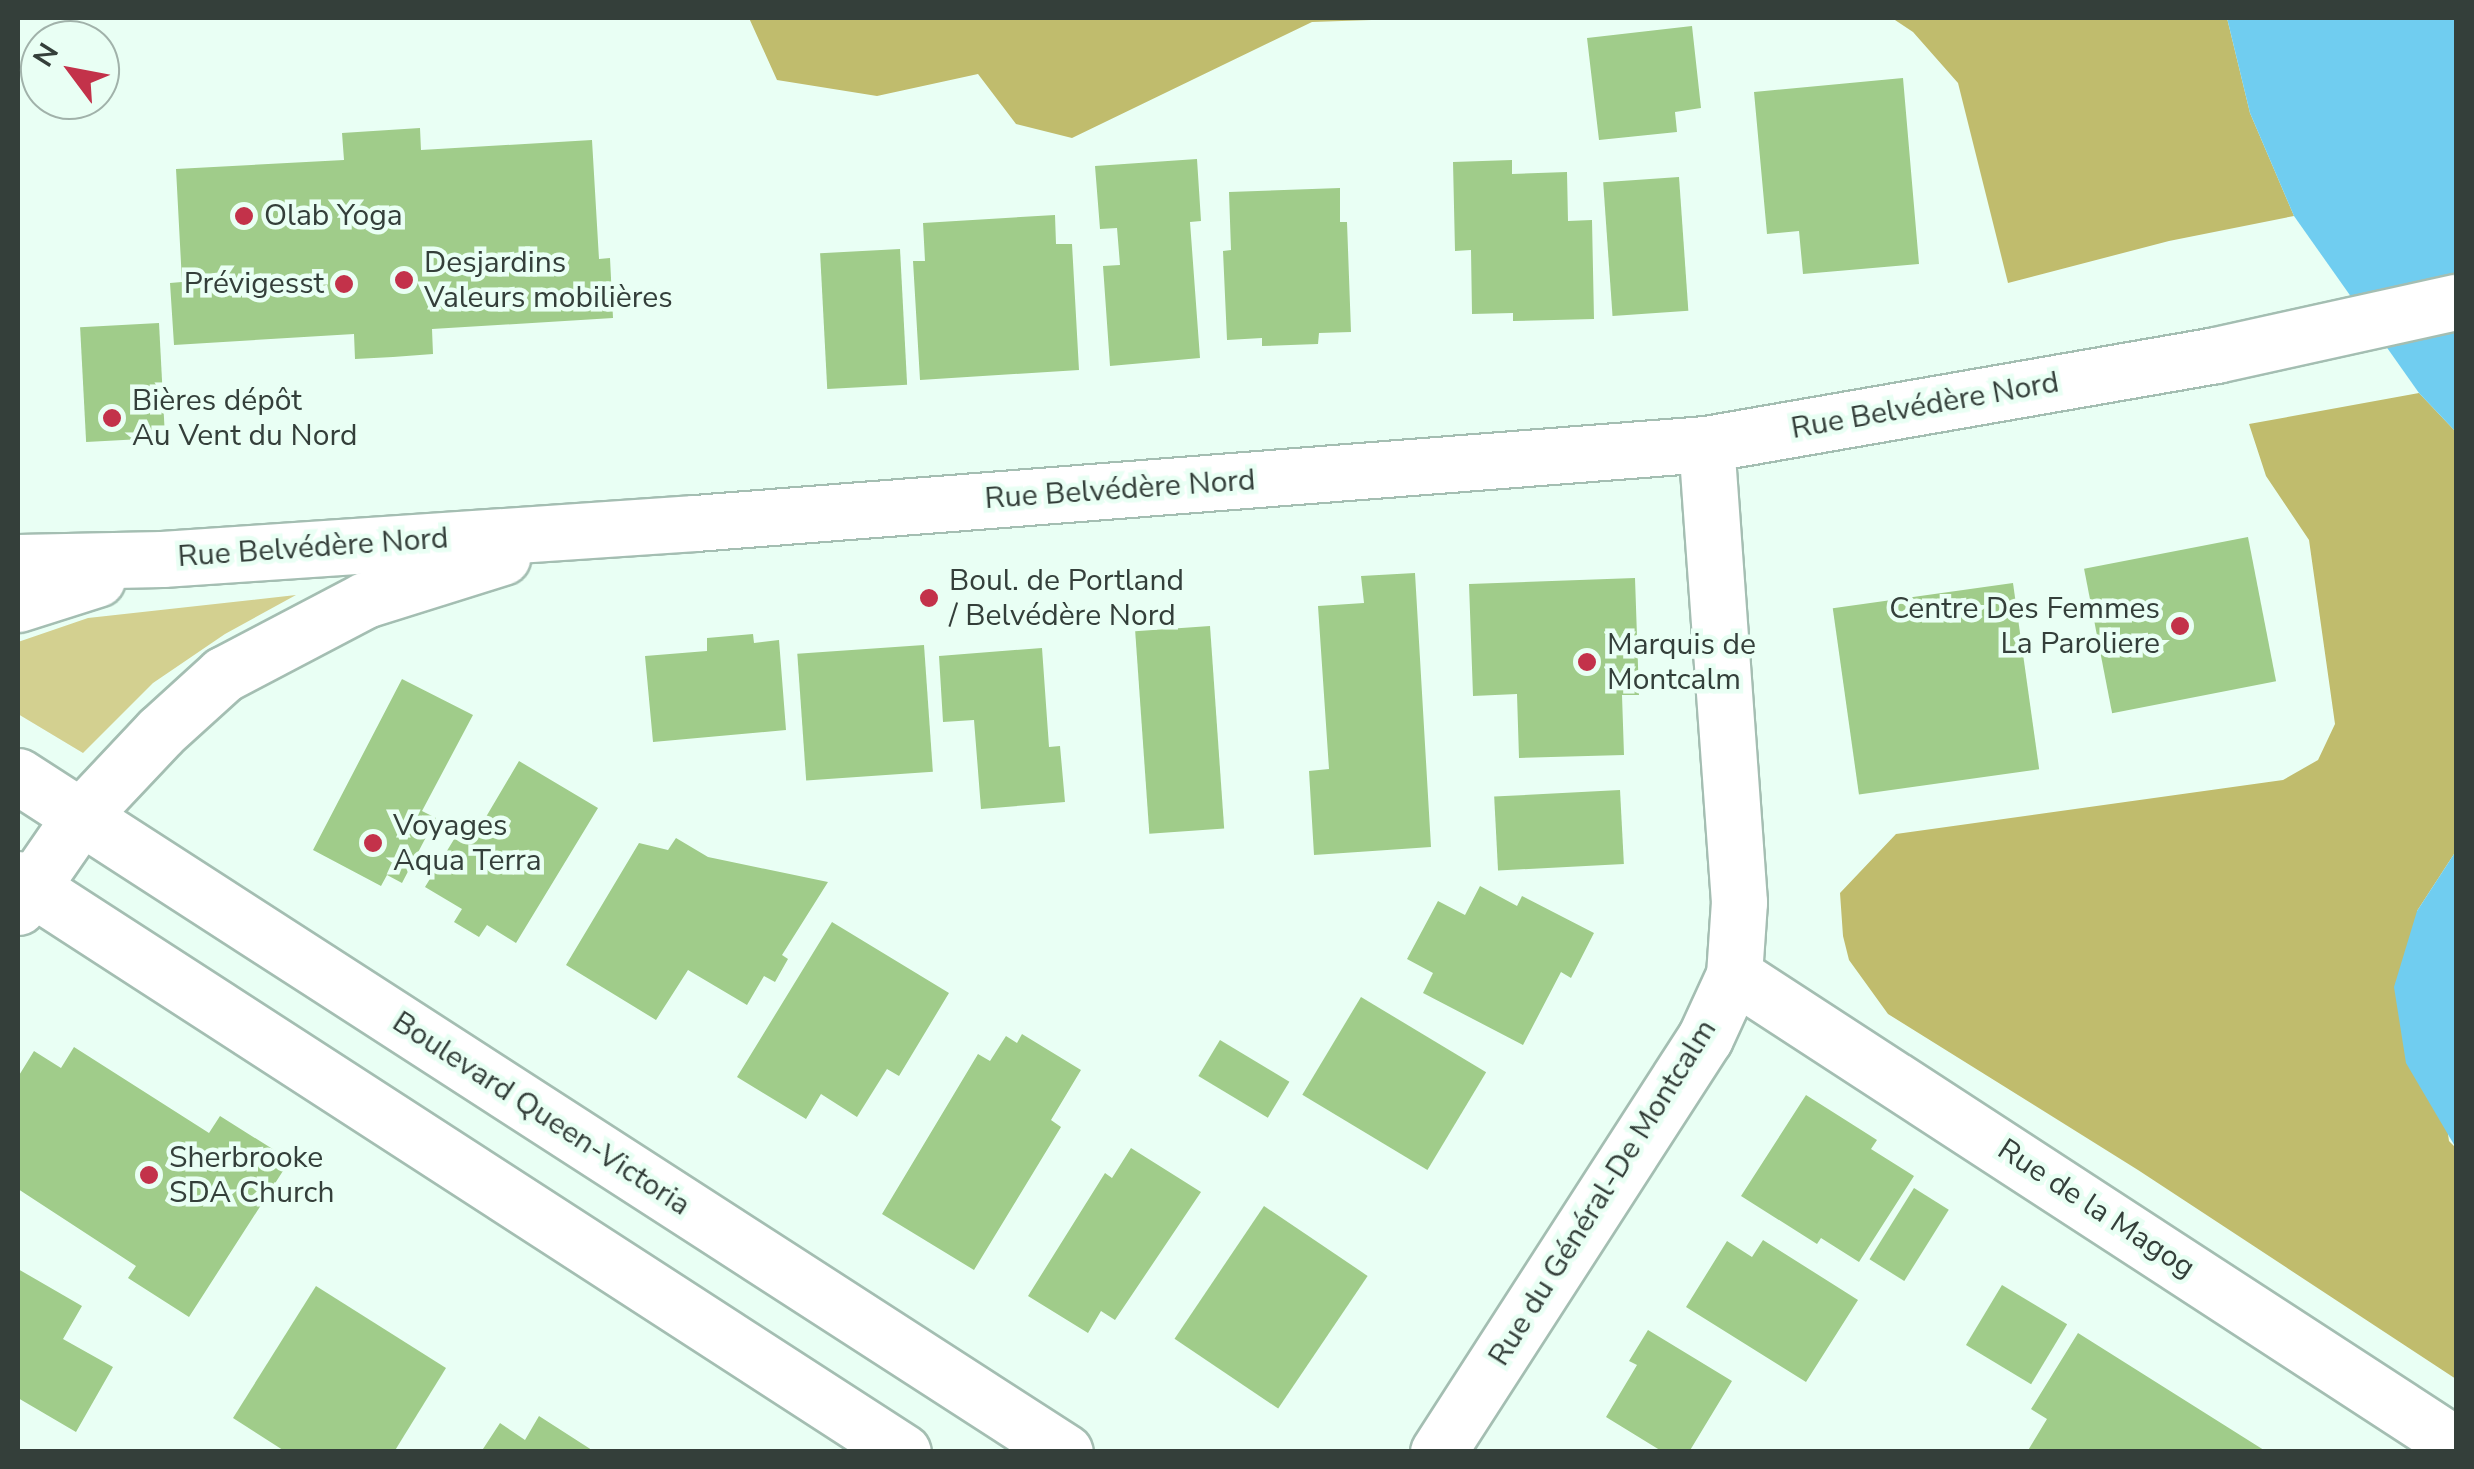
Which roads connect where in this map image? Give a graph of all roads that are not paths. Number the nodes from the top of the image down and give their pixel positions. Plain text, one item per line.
1 (2456, 302) edge
2 (1706, 444) junction
3 (586, 530) junction
4 (162, 559) junction
5 (18, 562) edge
6 (18, 604) edge
7 (18, 776) edge
8 (80, 817) junction
9 (22, 891) edge
10 (1734, 974) junction
11 (2456, 1445) edge
12 (903, 1452) edge
13 (1065, 1452) edge
14 (1438, 1452) edge

1 - 2 street, Rue Belvédère Nord
2 - 3 street, Rue Belvédère Nord
2 - 10 street, Rue du Général-De Montcalm
3 - 4 street, Rue Belvédère Nord
3 - 8 street
4 - 5 street, Rue Belvédère Nord
4 - 6 street
7 - 8 street, Boulevard Queen-Victoria
8 - 9 street
8 - 13 street, Boulevard Queen-Victoria
9 - 12 street
10 - 11 street, Rue de la Magog
10 - 14 street, Rue du Général-De Montcalm

